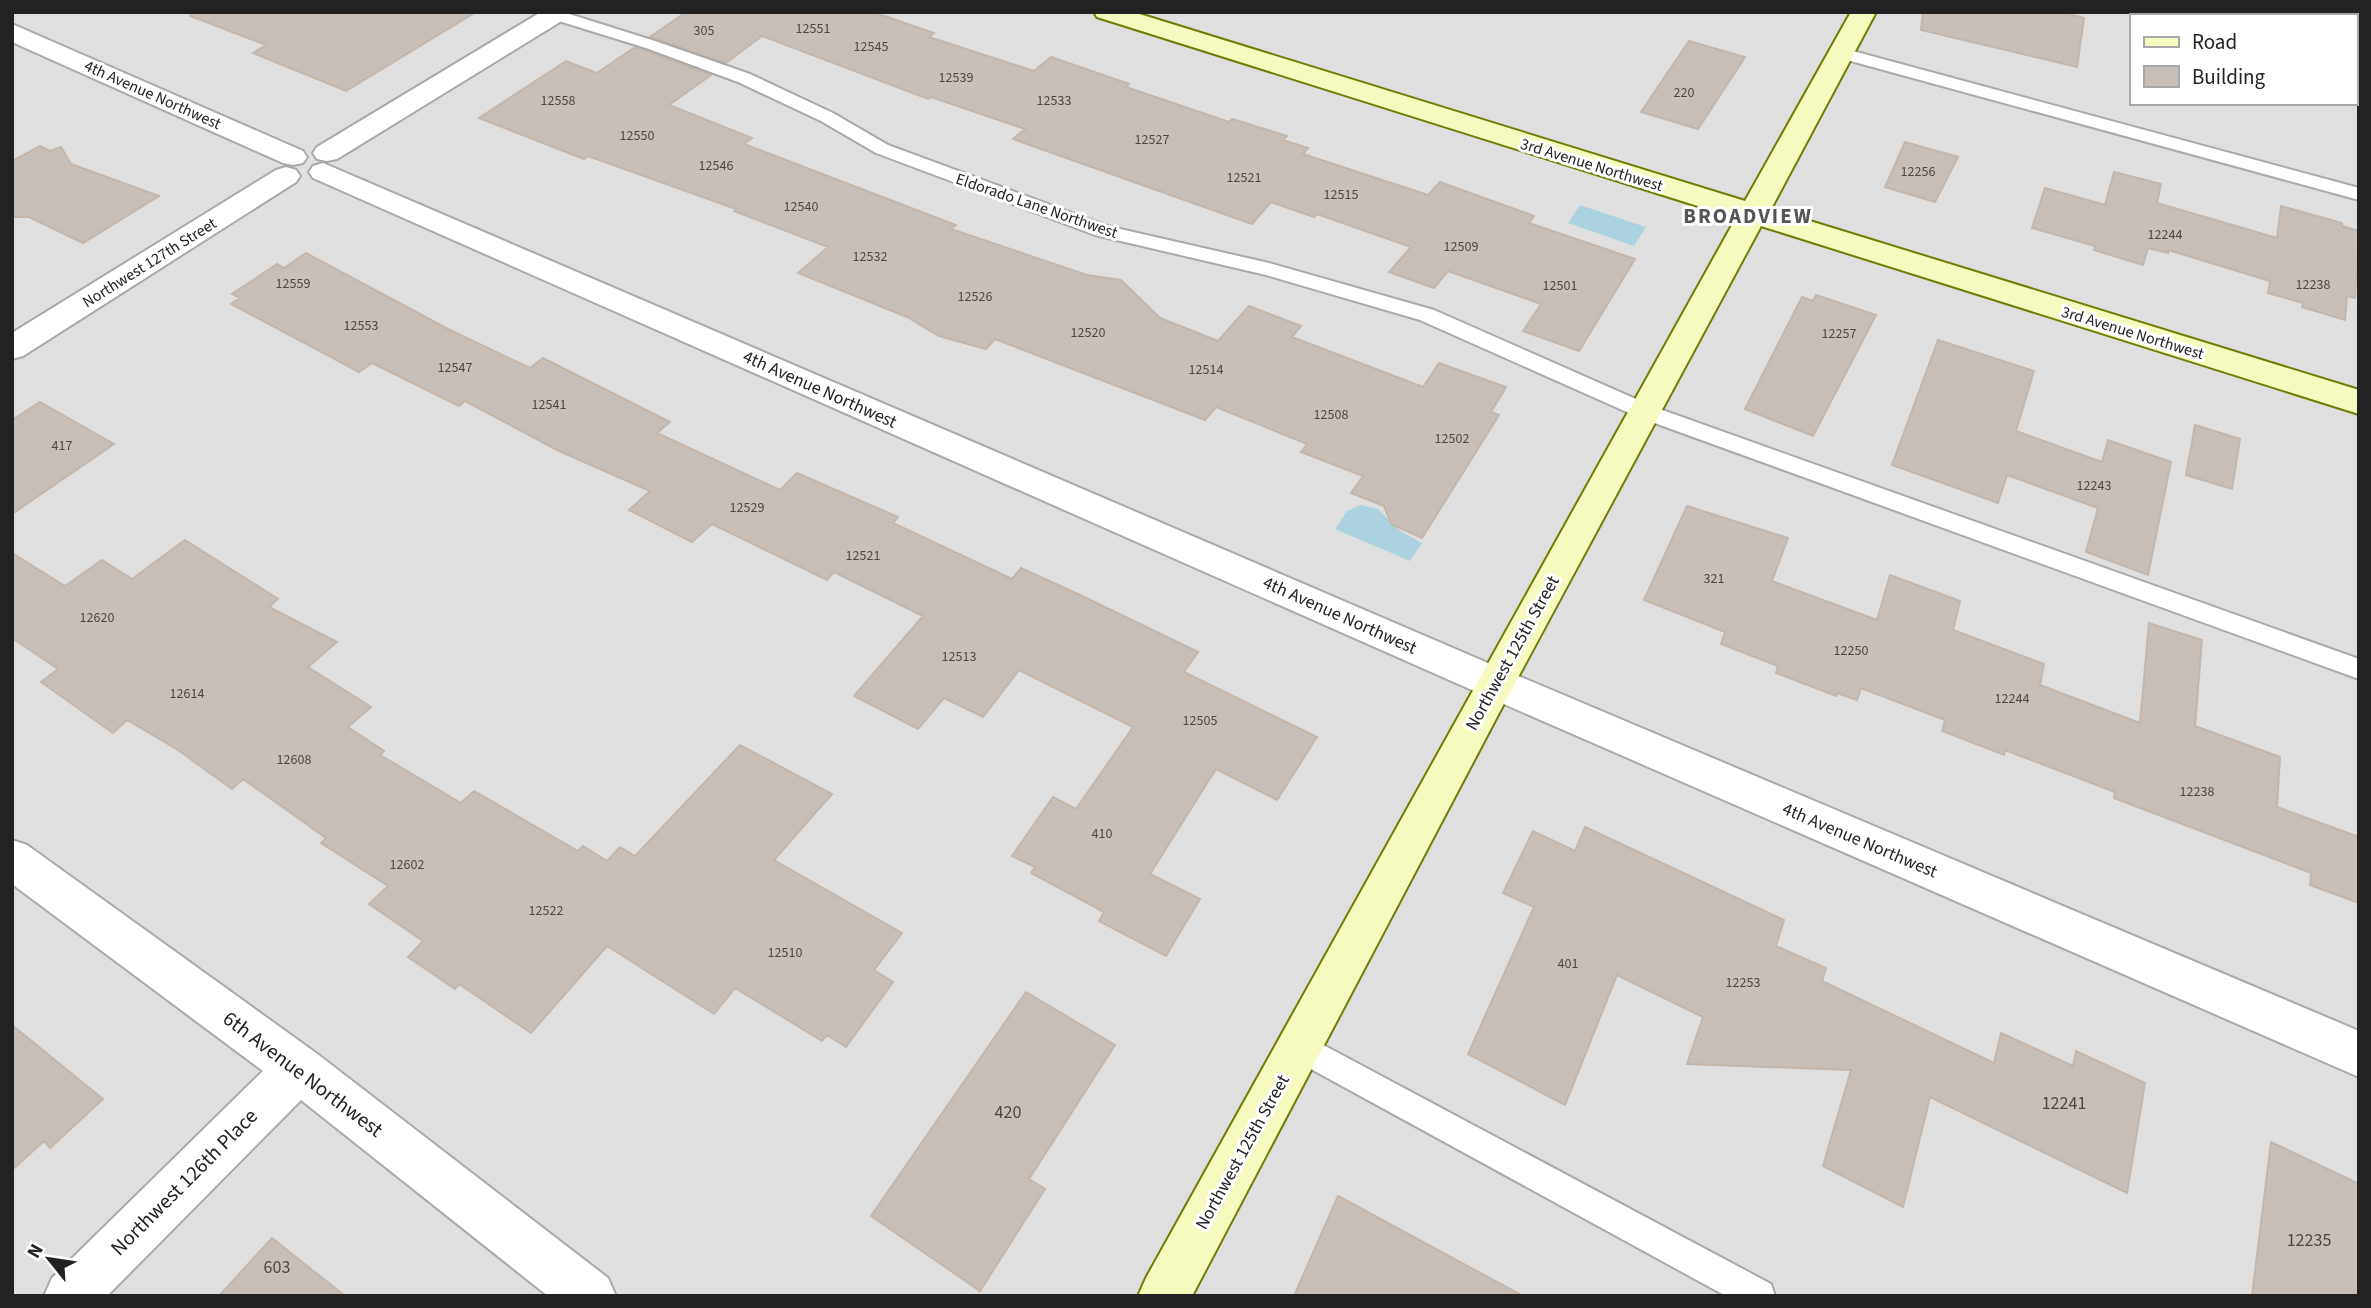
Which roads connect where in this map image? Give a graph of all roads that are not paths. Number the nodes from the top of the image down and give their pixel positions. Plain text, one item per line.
1 (1106, 12) edge
2 (1864, 12) edge
3 (557, 13) edge
4 (12, 32) edge
5 (1842, 53) junction
6 (307, 165) junction
7 (2359, 194) edge
8 (1753, 214) junction
9 (16, 342) edge
10 (2359, 402) edge
11 (1646, 412) junction
12 (2359, 668) edge
13 (1495, 683) junction
14 (12, 859) edge
15 (1299, 1047) junction
16 (2359, 1054) edge
17 (299, 1069) junction
18 (70, 1296) edge
19 (590, 1296) edge
20 (1164, 1296) edge
21 (1759, 1296) edge

1 - 8 street, 3rd Avenue Northwest
2 - 5 street, Northwest 125th Street
3 - 6 street, Northwest 127th Street
3 - 11 lane, Eldorado Lane Northwest
4 - 6 street, 4th Avenue Northwest
5 - 7 lane
5 - 8 street, Northwest 125th Street
6 - 9 street, Northwest 127th Street
6 - 13 street, 4th Avenue Northwest
8 - 10 street, 3rd Avenue Northwest
8 - 11 street, Northwest 125th Street
11 - 12 lane, Eldorado Lane Northwest
11 - 13 street, Northwest 125th Street
13 - 15 street, Northwest 125th Street
13 - 16 street, 4th Avenue Northwest
14 - 17 street, 6th Avenue Northwest
15 - 20 street, Northwest 125th Street
15 - 21 lane
17 - 18 street, Northwest 126th Place
17 - 19 street, 6th Avenue Northwest

